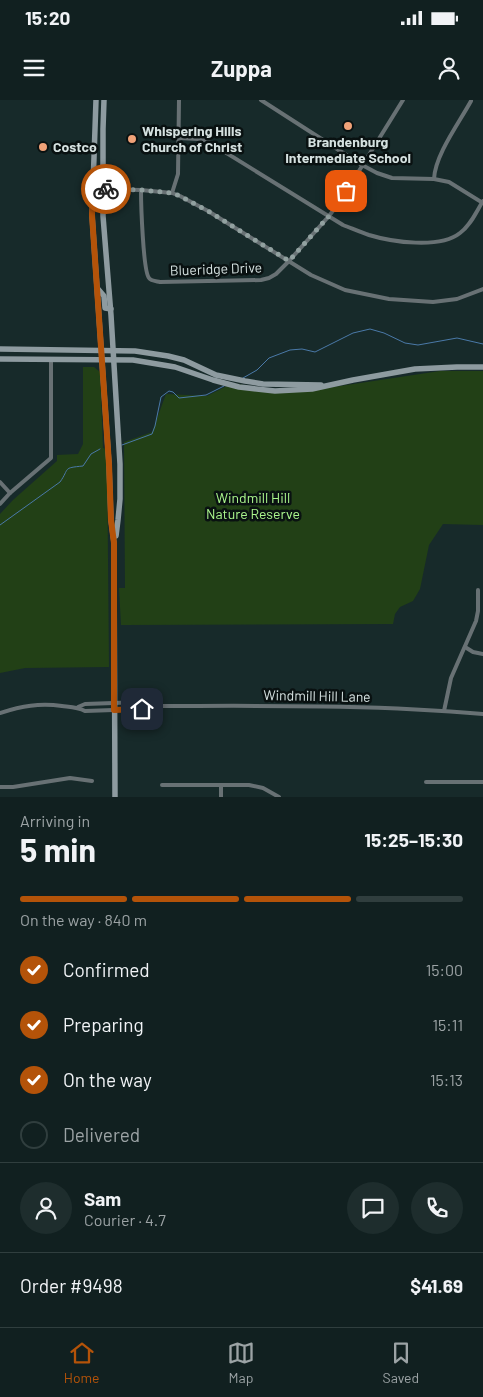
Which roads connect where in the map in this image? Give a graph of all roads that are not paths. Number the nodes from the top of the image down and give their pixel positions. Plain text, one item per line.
1 (96, 100) edge
2 (104, 100) edge
3 (179, 100) edge
4 (261, 100) edge
5 (403, 100) edge
6 (471, 101) dead end
7 (94, 129) junction
8 (103, 129) junction
9 (179, 138) junction
10 (362, 165) junction
11 (434, 179) junction
12 (93, 189) junction
13 (104, 189) junction
14 (141, 190) junction
15 (172, 193) junction
16 (483, 203) edge
17 (329, 216) junction
18 (96, 261) junction
19 (107, 261) junction
20 (289, 261) junction
21 (98, 288) junction
22 (483, 289) edge
23 (111, 309) junction
24 (0, 350) edge
25 (102, 350) junction
26 (113, 351) junction
27 (0, 359) edge
28 (51, 360) junction
29 (102, 360) junction
30 (114, 360) junction
31 (483, 367) edge
32 (326, 385) junction
33 (109, 464) junction
34 (120, 464) junction
35 (0, 482) edge
36 (10, 493) junction
37 (0, 504) edge
38 (114, 543) junction
39 (478, 590) dead end
40 (465, 647) junction
41 (483, 654) edge
42 (115, 702) junction
43 (150, 706) junction
44 (78, 707) junction
45 (114, 710) junction
46 (444, 711) junction
47 (0, 713) edge
48 (483, 714) edge
49 (92, 781) dead end
50 (426, 782) dead end
51 (483, 782) edge
52 (162, 785) dead end
53 (221, 785) junction
54 (0, 787) edge
55 (115, 797) edge
56 (221, 797) edge
57 (279, 797) edge

1 - 7 street
2 - 8 street
3 - 9 street
4 - 10 street
5 - 10 street, Blueridge Drive
6 - 11 street
7 - 8 street
7 - 12 street
8 - 13 street
9 - 15 street
9 - 17 street
10 - 11 street
10 - 17 street, Blueridge Drive
11 - 16 street
12 - 13 street
12 - 18 street
13 - 14 street
13 - 19 street
14 - 15 street
14 - 20 street, Blueridge Drive
15 - 20 street
16 - 17 street
17 - 20 street, Blueridge Drive
18 - 19 street
18 - 21 street
19 - 23 street
20 - 22 street
21 - 23 street
21 - 25 street
23 - 26 street
24 - 25 street
25 - 26 street
25 - 29 street
26 - 30 street
26 - 32 street
27 - 28 street
28 - 29 street
28 - 36 street
29 - 30 street
29 - 33 street
30 - 32 street
30 - 34 street
31 - 32 street
33 - 34 street
33 - 38 street
34 - 38 street
35 - 36 street
36 - 37 street
38 - 42 street
39 - 40 street
40 - 41 street
40 - 46 street
42 - 43 street, Windmill Hill Lane
42 - 44 street, Windmill Hill Lane
42 - 45 street
43 - 45 street, Windmill Hill Lane
43 - 46 street, Windmill Hill Lane
44 - 45 street, Windmill Hill Lane
44 - 47 street, Windmill Hill Lane
45 - 55 street
46 - 48 street, Windmill Hill Lane
49 - 54 street
50 - 51 street
52 - 53 street
53 - 56 street
53 - 57 street

